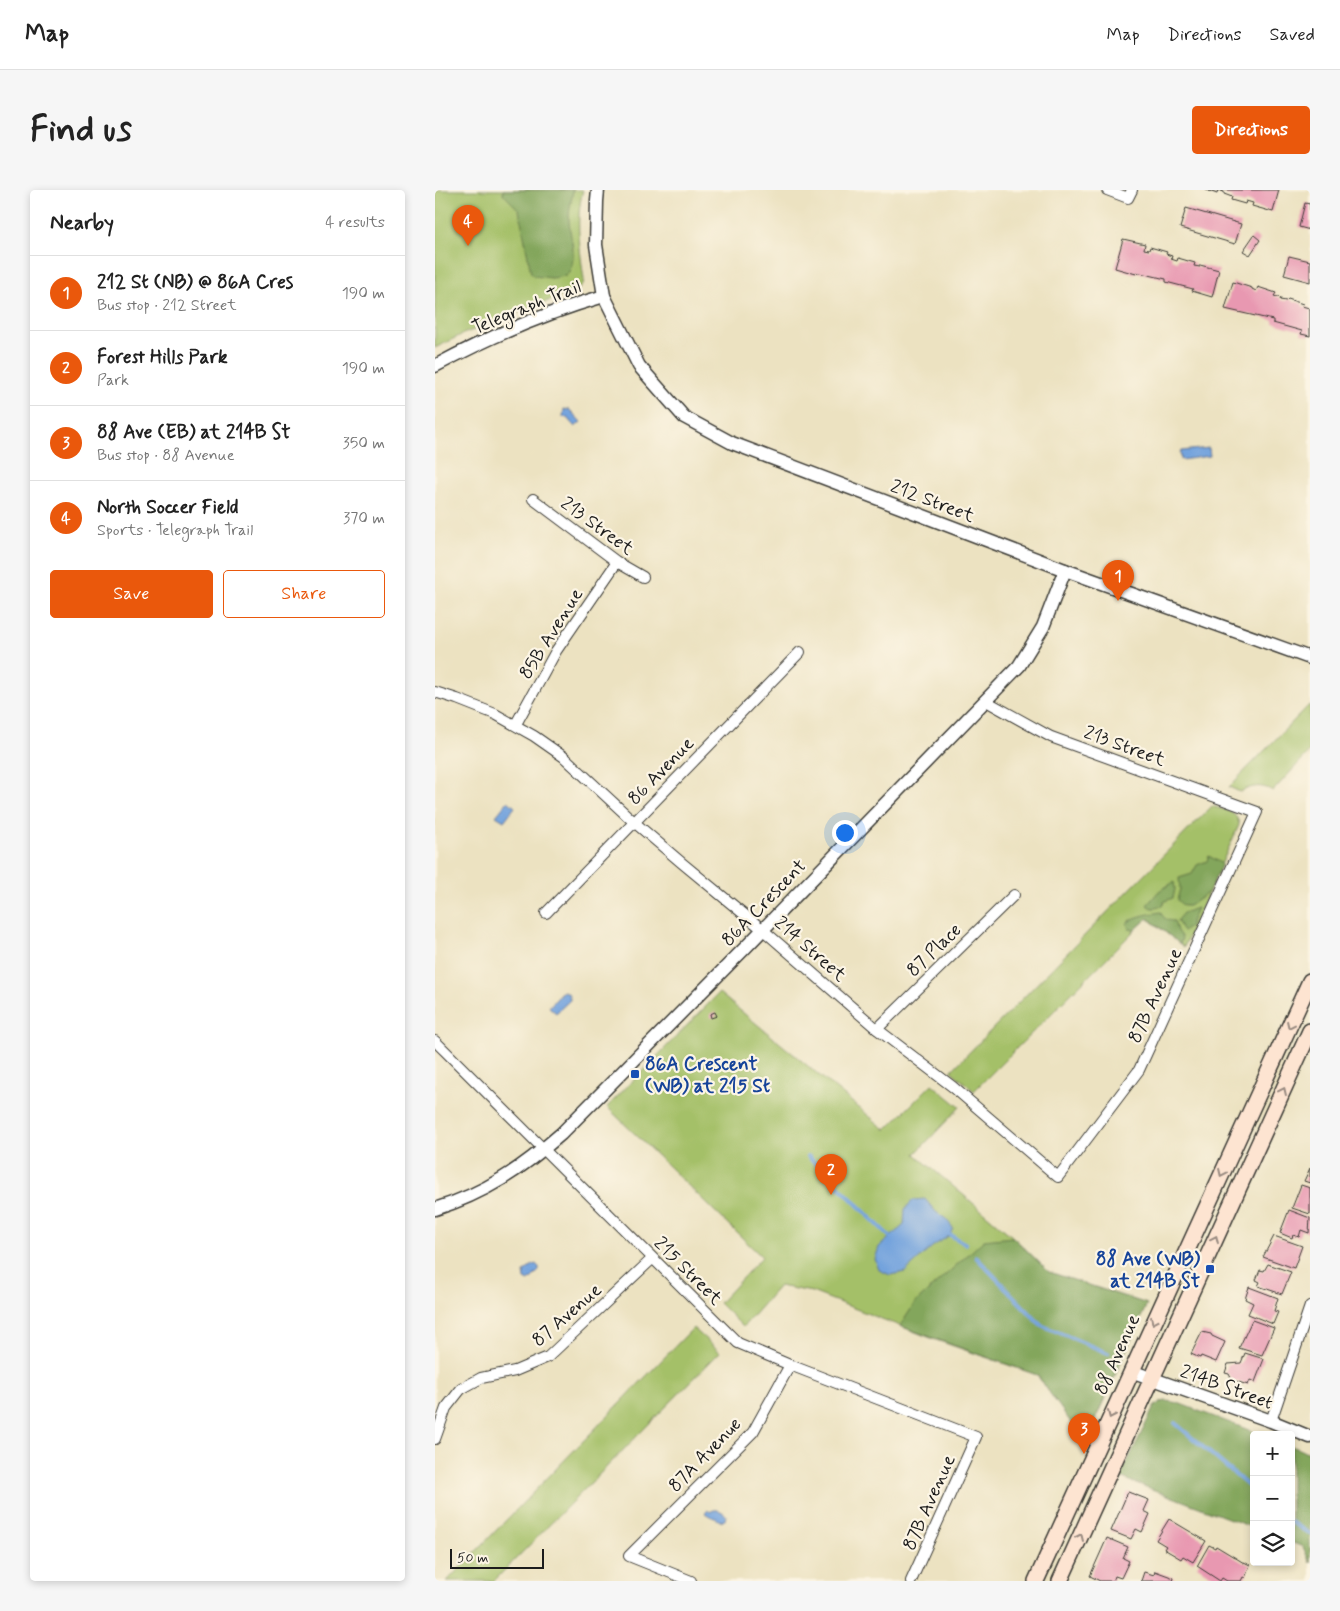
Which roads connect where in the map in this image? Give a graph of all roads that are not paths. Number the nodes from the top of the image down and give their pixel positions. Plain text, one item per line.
1 (599, 190) edge
2 (1107, 190) edge
3 (1130, 194) edge
4 (604, 296) junction
5 (435, 366) edge
6 (533, 499) dead end
7 (617, 562) junction
8 (1065, 570) junction
9 (643, 577) dead end
10 (800, 652) dead end
11 (1310, 658) edge
12 (435, 692) edge
13 (986, 701) junction
14 (515, 724) junction
15 (1257, 812) joint
16 (634, 822) junction
17 (1014, 894) dead end
18 (546, 913) dead end
19 (762, 929) junction
20 (1310, 981) edge
21 (877, 1029) junction
22 (1310, 1031) edge
23 (435, 1041) edge
24 (544, 1149) junction
25 (1058, 1178) joint
26 (435, 1209) edge
27 (653, 1259) junction
28 (1310, 1306) edge
29 (790, 1365) junction
30 (1131, 1371) junction
31 (1151, 1378) junction
32 (1271, 1421) junction
33 (976, 1436) joint
34 (1310, 1437) edge
35 (435, 1439) edge
36 (691, 1581) edge
37 (911, 1581) edge
38 (1036, 1581) edge
39 (1060, 1581) edge

1 - 4 street, 212 Street
2 - 3 street
4 - 5 street, Telegraph Trail
4 - 8 street, 212 Street
6 - 7 street, 213 Street
7 - 9 street, 213 Street
7 - 14 street, 85B Avenue
8 - 11 street, 212 Street
8 - 13 street, 86A Crescent
10 - 16 street, 86 Avenue
12 - 14 street, 214 Street
13 - 15 street, 213 Street
13 - 19 street, 86A Crescent
14 - 16 street, 214 Street
15 - 25 street, 87B Avenue
16 - 18 street, 86 Avenue
16 - 19 street, 214 Street
17 - 21 street, 87 Place
19 - 21 street, 214 Street
19 - 24 street, 86A Crescent
20 -> 30 main road, 88 Avenue
21 - 25 street, 214 Street
31 -> 22 main road
23 - 24 street, 215 Street
24 - 26 street, 86A Crescent
24 - 27 street, 215 Street
27 - 29 street, 215 Street
27 - 35 street, 87 Avenue
28 - 32 street
29 - 33 street, 215 Street
29 - 36 street, 87A Avenue
30 - 31 street, 214B Street
30 -> 38 main road, 88 Avenue
31 - 32 street, 214B Street
39 -> 31 main road
32 - 34 street, 214B Street
33 - 37 street, 87B Avenue

